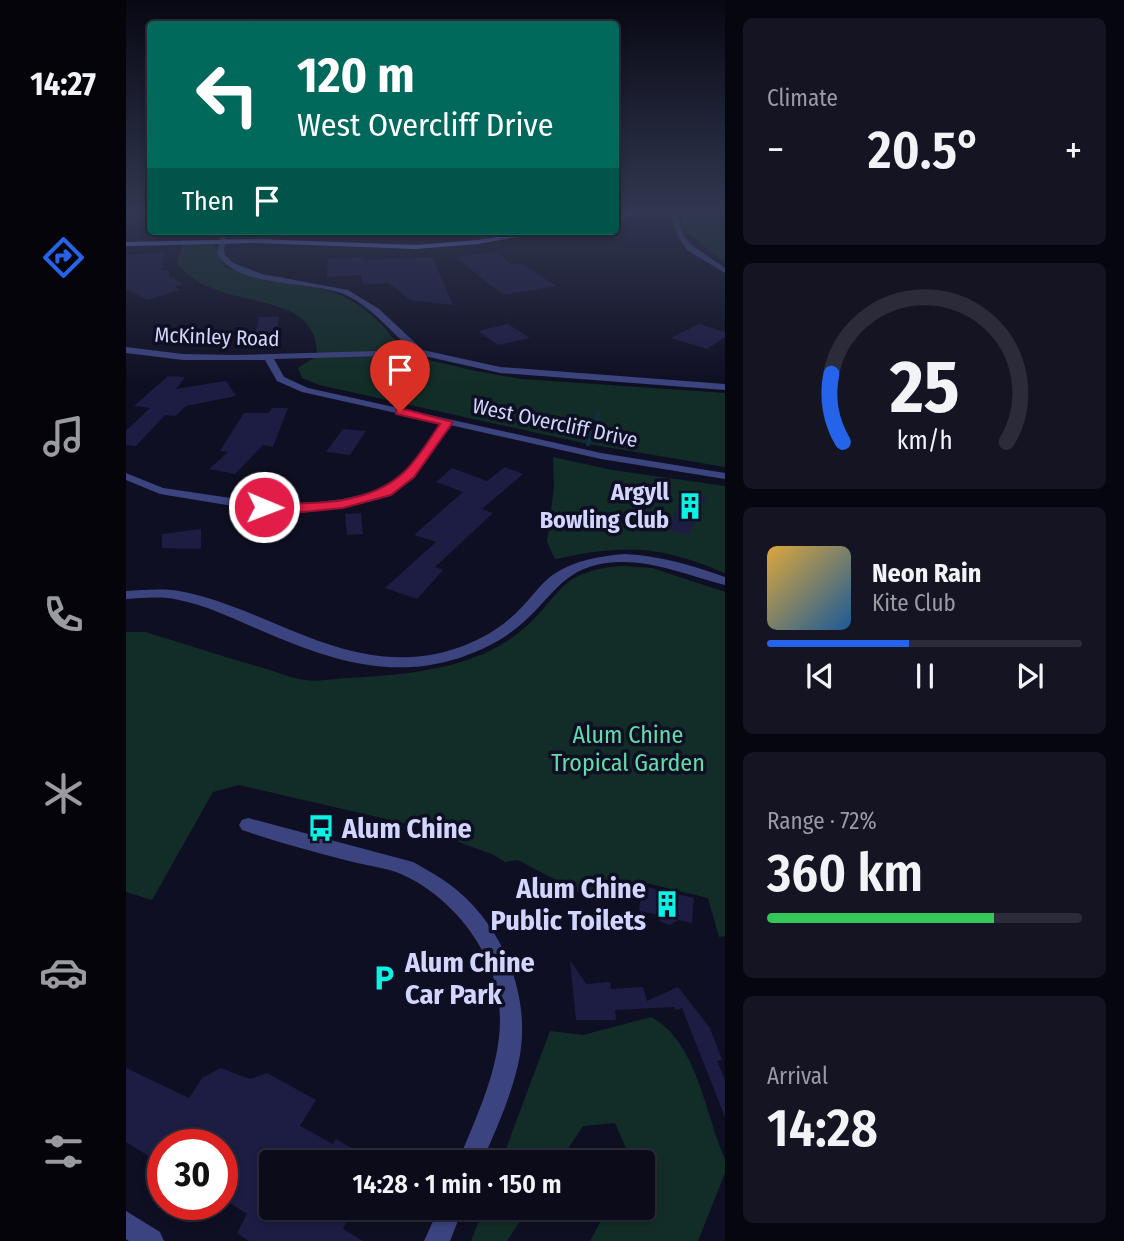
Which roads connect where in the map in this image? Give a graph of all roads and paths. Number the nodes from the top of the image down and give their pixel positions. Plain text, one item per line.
1 (239, 268) edge
2 (126, 350) edge
3 (420, 352) junction
4 (308, 356) joint
5 (268, 358) junction
6 (725, 387) edge
7 (447, 422) junction
8 (126, 476) edge
9 (725, 476) edge
10 (725, 581) edge
11 (126, 595) edge
12 (248, 825) dead end
13 (475, 1150) edge
14 (446, 1220) edge
15 (126, 1224) edge
16 (151, 1241) edge
17 (437, 1241) edge

1 - 3 street, West Overcliff Drive
2 - 5 street, McKinley Road
3 - 4 street, West Overcliff Drive
3 - 6 street, West Overcliff Drive
4 - 5 street, McKinley Road
5 - 7 street, West Overcliff Drive
7 - 8 street
7 - 9 street, West Overcliff Drive
10 - 11 street
12 - 13 street
14 - 17 street
15 - 16 street

